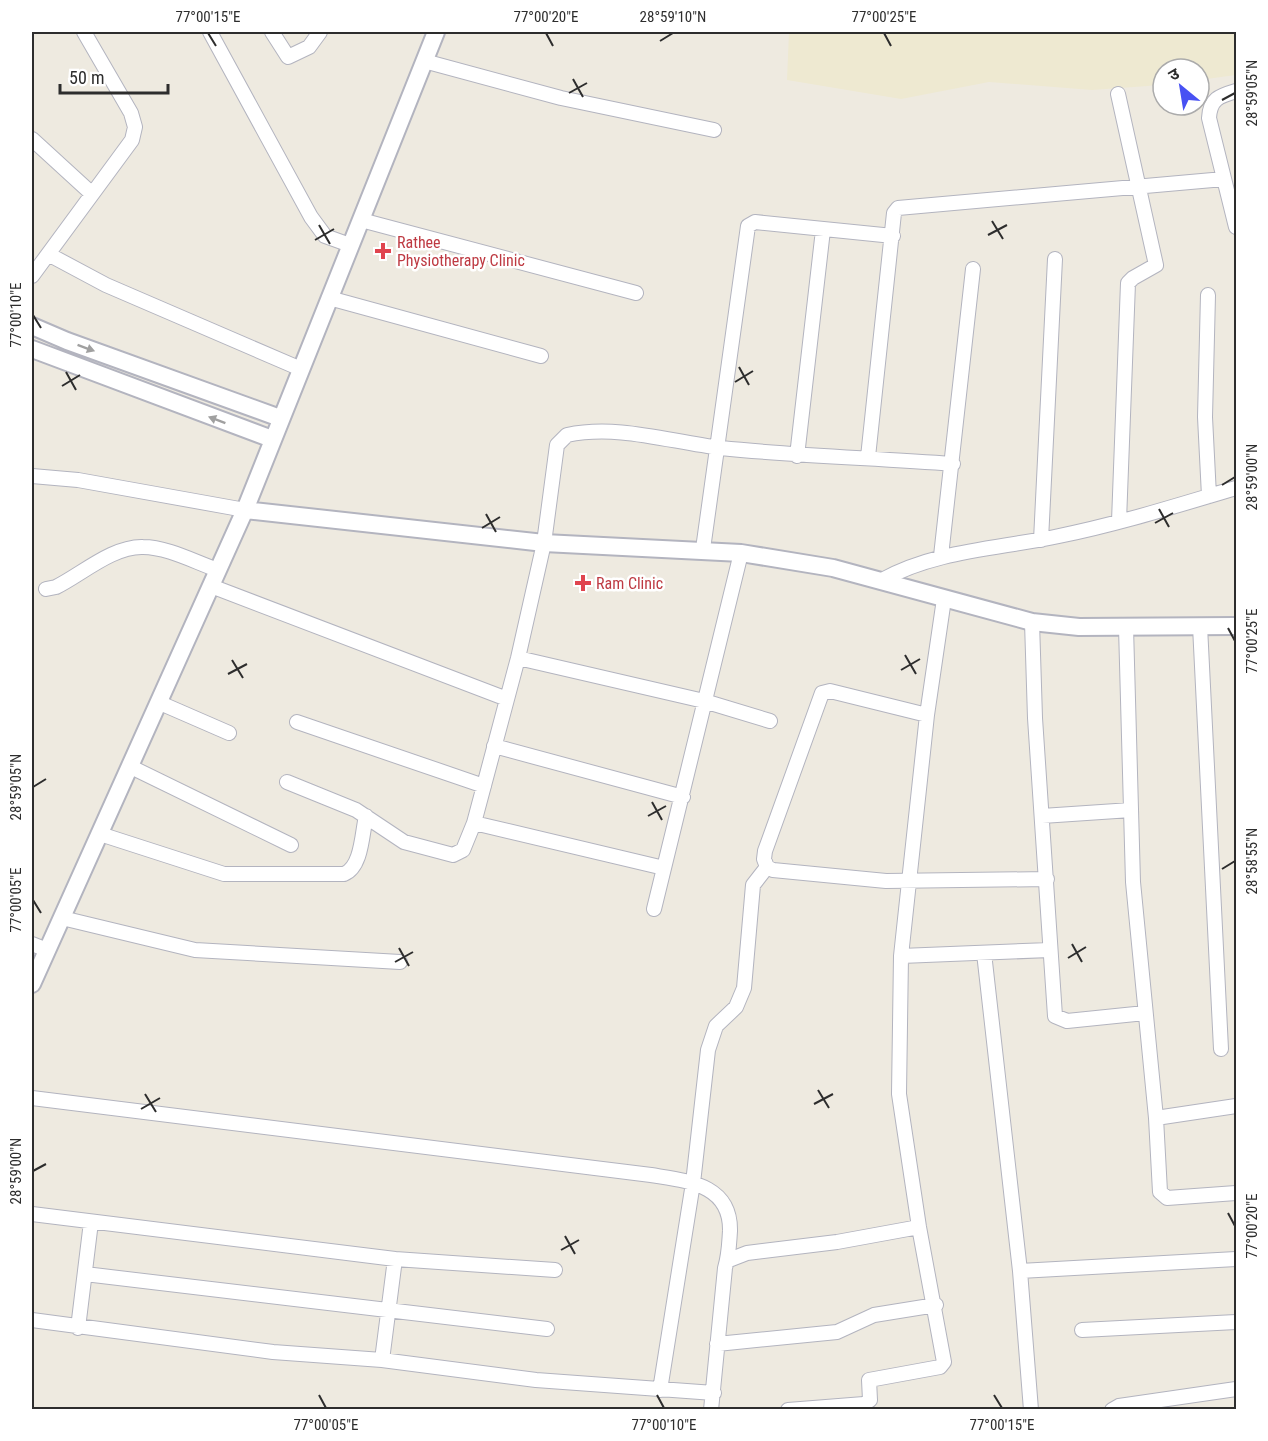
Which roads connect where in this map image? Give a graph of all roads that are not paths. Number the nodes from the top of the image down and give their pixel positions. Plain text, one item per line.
1 (84, 32) edge
2 (210, 32) edge
3 (272, 32) edge
4 (320, 32) edge
5 (436, 32) edge
6 (424, 61) junction
7 (1236, 92) edge
8 (1118, 94) dead end
9 (714, 130) dead end
10 (32, 139) edge
11 (1224, 179) junction
12 (1138, 189) junction
13 (91, 193) junction
14 (361, 220) junction
15 (1236, 227) edge
16 (824, 230) junction
17 (893, 236) junction
18 (350, 245) junction
19 (48, 254) junction
20 (1055, 259) dead end
21 (973, 269) dead end
22 (32, 276) edge
23 (636, 293) dead end
24 (1208, 295) dead end
25 (329, 298) junction
26 (32, 326) edge
27 (32, 349) edge
28 (542, 356) dead end
29 (301, 369) junction
30 (280, 418) junction
31 (272, 439) junction
32 (716, 447) junction
33 (797, 456) junction
34 (868, 458) junction
35 (953, 464) junction
36 (32, 476) edge
37 (1236, 488) edge
38 (1209, 496) junction
39 (245, 510) junction
40 (1119, 521) junction
41 (1041, 540) junction
42 (544, 543) junction
43 (703, 549) junction
44 (741, 553) junction
45 (941, 556) junction
46 (218, 570) junction
47 (882, 580) junction
48 (211, 586) junction
49 (46, 589) dead end
50 (944, 599) junction
51 (1032, 622) junction
52 (1126, 627) junction
53 (1200, 627) junction
54 (1236, 627) edge
55 (518, 658) junction
56 (507, 699) junction
57 (704, 701) junction
58 (160, 703) junction
59 (927, 715) junction
60 (770, 721) dead end
61 (297, 722) dead end
62 (229, 733) dead end
63 (494, 746) junction
64 (131, 767) junction
65 (287, 782) dead end
66 (484, 786) junction
67 (683, 796) junction
68 (1131, 810) junction
69 (366, 816) junction
70 (1042, 816) junction
71 (474, 823) junction
72 (100, 834) junction
73 (291, 845) dead end
74 (767, 867) junction
75 (664, 868) junction
76 (909, 879) junction
77 (1047, 879) junction
78 (654, 909) dead end
79 (62, 918) junction
80 (39, 947) edge
81 (1050, 950) junction
82 (984, 954) junction
83 (901, 956) junction
84 (400, 962) dead end
85 (32, 984) edge
86 (1145, 1013) junction
87 (1221, 1048) dead end
88 (32, 1098) edge
89 (1236, 1106) edge
90 (1156, 1118) junction
91 (693, 1183) junction
92 (1236, 1193) edge
93 (32, 1214) edge
94 (91, 1222) junction
95 (919, 1227) junction
96 (395, 1259) junction
97 (1236, 1259) edge
98 (729, 1260) junction
99 (555, 1270) dead end
100 (1020, 1271) junction
101 (85, 1274) junction
102 (936, 1305) junction
103 (389, 1312) junction
104 (32, 1320) edge
105 (1236, 1322) edge
106 (78, 1328) junction
107 (547, 1329) dead end
108 (1082, 1330) dead end
109 (717, 1344) junction
110 (382, 1360) junction
111 (1236, 1389) edge
112 (660, 1390) junction
113 (714, 1393) junction
114 (1189, 1403) edge
115 (711, 1410) edge
116 (788, 1410) edge
117 (1031, 1410) edge
118 (1112, 1410) edge

1 - 13 street
2 - 18 street
3 - 4 street
5 - 6 street
6 - 9 street
6 - 14 street
7 - 11 street
8 - 12 street
10 - 13 street
11 - 12 street
11 - 15 street
12 - 17 street
12 - 40 street
13 - 19 street
14 - 18 street
14 - 23 street
16 - 17 street
16 - 32 street
16 - 33 street
17 - 34 street
18 - 25 street
19 - 22 street
19 - 29 street
20 - 41 street
21 - 35 street
24 - 38 street
25 - 28 street
25 - 29 street
26 -> 30 street
31 -> 27 street
29 - 30 street
30 - 31 street
31 - 39 street
32 - 33 street
32 - 42 street
32 - 43 street
33 - 34 street
34 - 35 street
35 - 45 street
36 - 39 street
37 - 38 street
38 - 40 street
39 - 42 street
39 - 46 street
40 - 41 street
41 - 45 street
42 - 43 street
42 - 55 street
43 - 44 street
44 - 47 street
44 - 57 street
45 - 47 street
46 - 48 street
46 - 49 street
47 - 50 street
48 - 56 street
48 - 58 street
50 - 51 street
50 - 59 street
51 - 52 street
51 - 70 street
52 - 53 street
52 - 68 street
53 - 54 street
53 - 87 street
55 - 56 street
55 - 57 street
56 - 63 street
57 - 60 street
57 - 67 street
58 - 62 street
58 - 64 street
59 - 74 street
59 - 76 street
61 - 66 street
63 - 66 street
63 - 67 street
64 - 72 street
64 - 73 street
65 - 69 street
66 - 71 street
67 - 75 street
68 - 70 street
68 - 86 street
69 - 71 street
69 - 72 street
70 - 77 street
71 - 75 street
72 - 79 street
74 - 76 street
74 - 91 street
75 - 78 street
76 - 77 street
76 - 83 street
77 - 81 street
79 - 80 street
79 - 84 street
80 - 85 street
81 - 82 street
81 - 86 street
82 - 83 street
82 - 100 street
83 - 95 street
86 - 90 street
88 - 91 street
89 - 90 street
90 - 92 street
91 - 98 street
91 - 112 street
93 - 94 street
94 - 96 street
94 - 101 street
95 - 98 street
95 - 102 street
96 - 99 street
96 - 103 street
97 - 100 street
98 - 109 street
100 - 117 street
101 - 103 street
101 - 106 street
102 - 109 street
102 - 116 street
103 - 107 street
103 - 110 street
104 - 106 street
105 - 108 street
106 - 110 street
109 - 113 street
110 - 112 street
111 - 114 street
112 - 113 street
113 - 115 street
114 - 118 street

